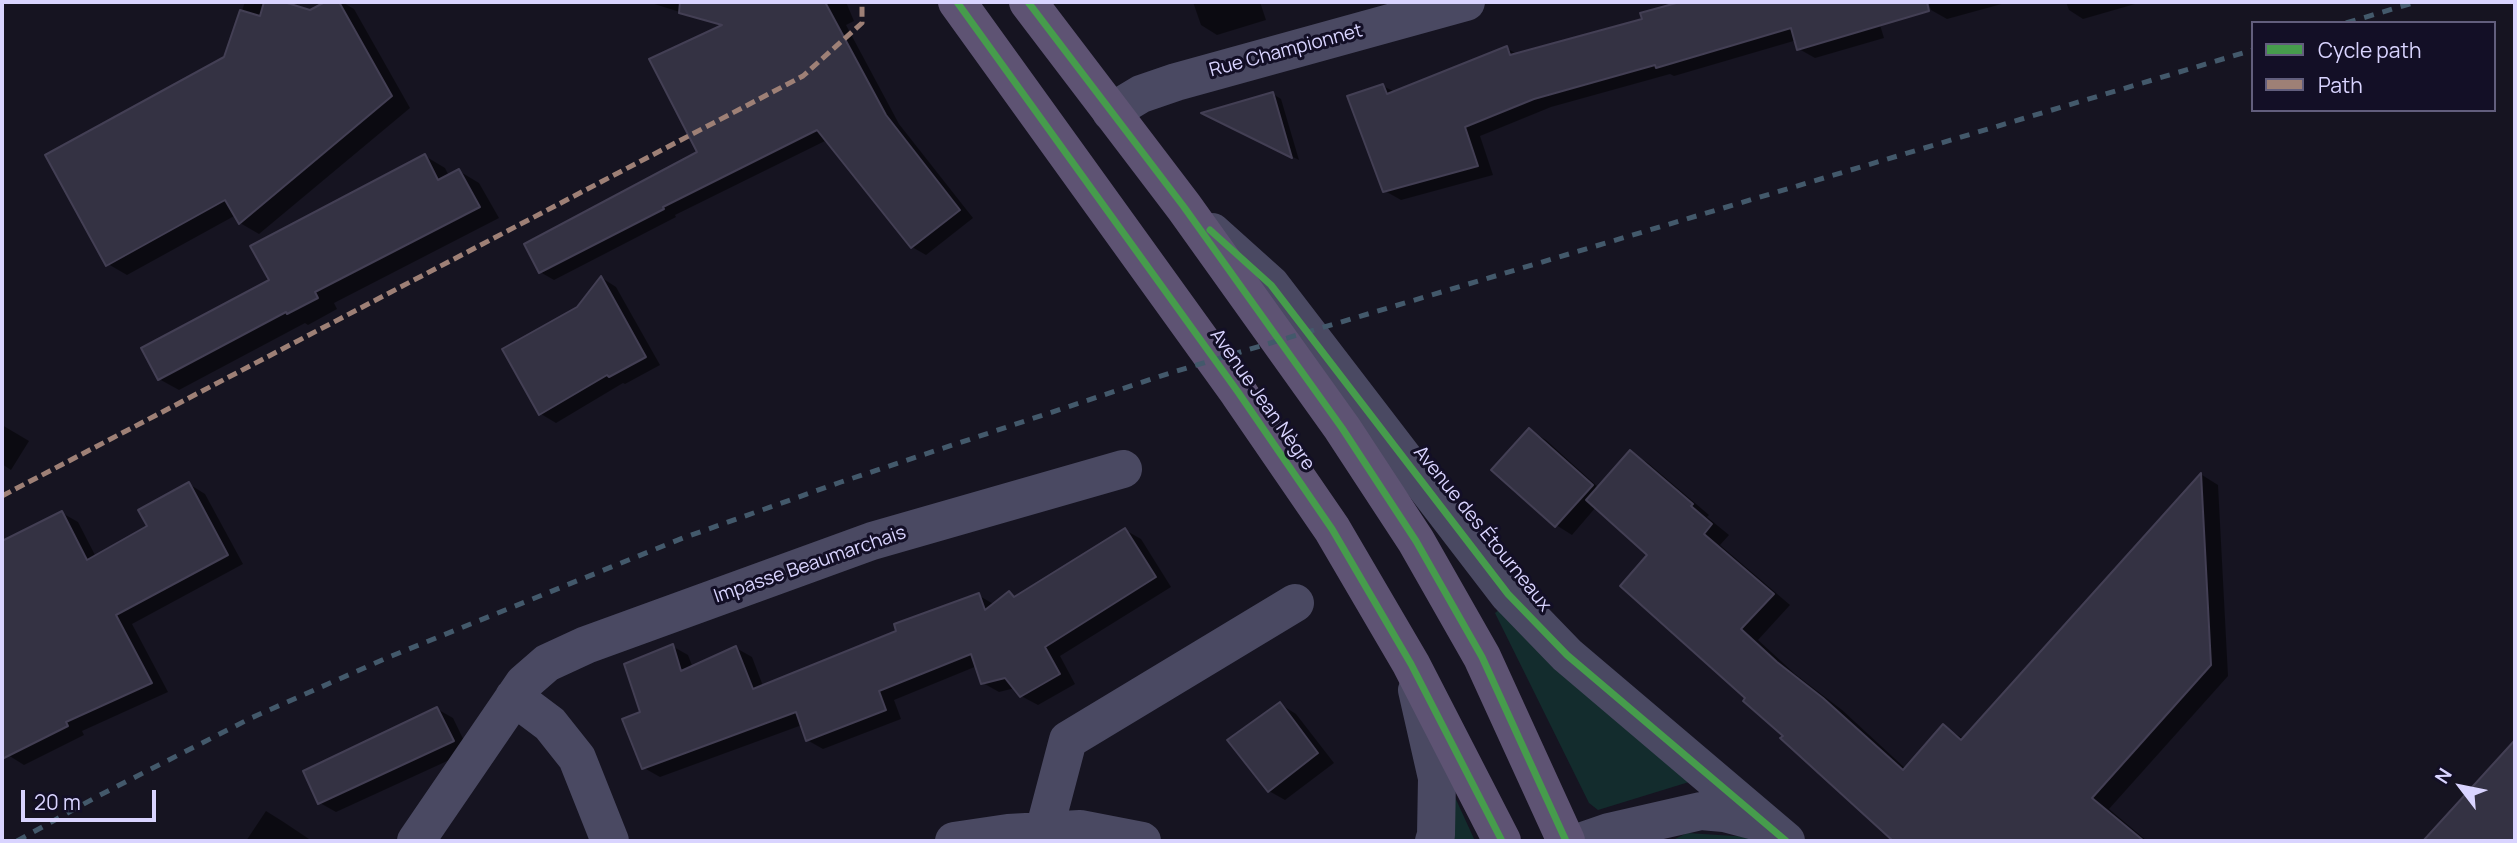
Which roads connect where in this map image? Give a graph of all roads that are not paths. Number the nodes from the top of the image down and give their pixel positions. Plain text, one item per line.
1 (957, 2) edge
2 (1028, 2) edge
3 (1466, 2) edge
4 (1111, 111) junction
5 (1184, 207) junction
6 (1123, 470) dead end
7 (1295, 603) dead end
8 (1411, 664) junction
9 (514, 697) junction
10 (1777, 833) edge
11 (1020, 835) edge
12 (416, 841) edge
13 (610, 841) edge
14 (954, 841) edge
15 (1142, 841) edge
16 (1434, 841) edge
17 (1502, 841) edge
18 (1566, 841) edge
19 (1583, 841) edge

1 - 8 main road, Avenue Jean Nègre
2 - 4 main road
3 - 4 street, Rue Championnet
4 - 5 main road
5 - 10 street, Avenue des Étourneaux
5 - 18 main road
6 - 9 street, Impasse Beaumarchais
7 - 11 street
8 - 16 street
8 - 17 main road, Avenue Jean Nègre
9 - 12 street, Impasse Beaumarchais
9 - 13 street
10 - 19 street
11 - 14 street
11 - 15 street

